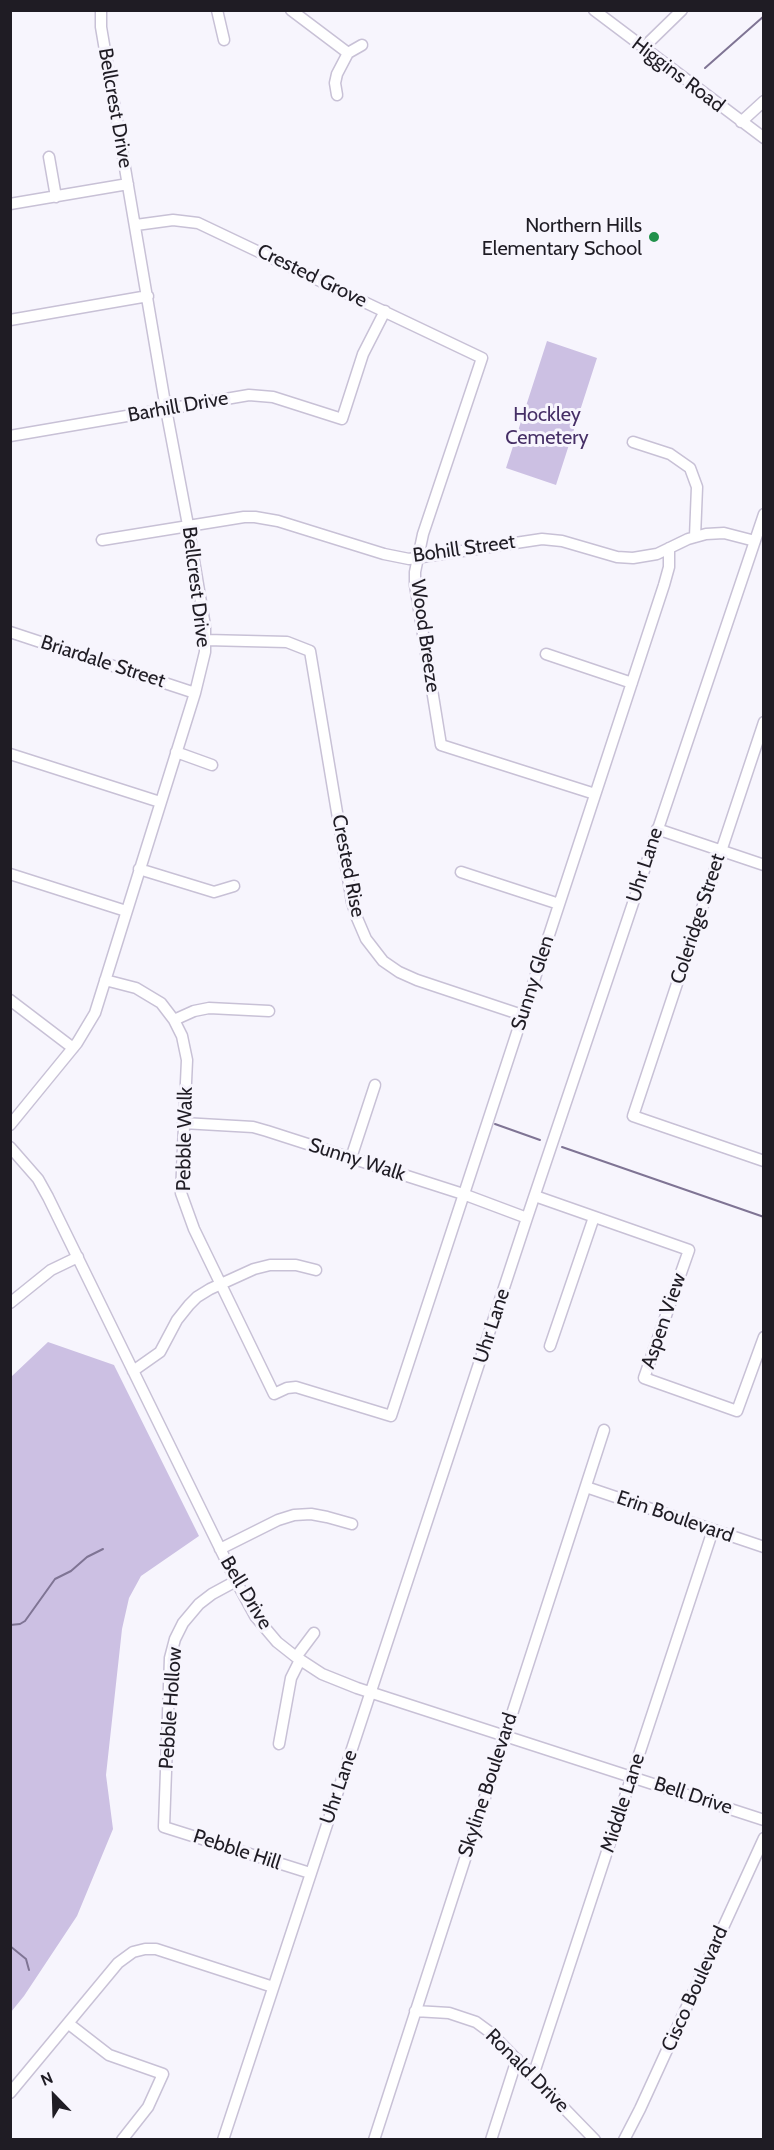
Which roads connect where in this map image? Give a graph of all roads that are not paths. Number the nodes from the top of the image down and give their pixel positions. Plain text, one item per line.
1 (101, 10) edge
2 (217, 10) edge
3 (291, 10) edge
4 (594, 10) edge
5 (682, 10) edge
6 (224, 40) dead end
7 (362, 45) dead end
8 (643, 48) junction
9 (348, 53) junction
10 (337, 95) dead end
11 (764, 101) edge
12 (741, 122) junction
13 (764, 138) edge
14 (49, 157) dead end
15 (128, 184) junction
16 (56, 196) junction
17 (10, 204) edge
18 (136, 225) junction
19 (148, 296) junction
20 (385, 311) junction
21 (10, 320) edge
22 (482, 358) joint
23 (166, 409) junction
24 (10, 436) edge
25 (633, 442) dead end
26 (764, 513) edge
27 (188, 525) junction
28 (695, 537) junction
29 (102, 540) dead end
30 (754, 541) junction
31 (669, 548) junction
32 (417, 558) junction
33 (10, 632) edge
34 (206, 640) junction
35 (546, 654) dead end
36 (632, 683) junction
37 (195, 693) junction
38 (764, 723) edge
39 (176, 752) junction
40 (10, 754) edge
41 (212, 765) dead end
42 (595, 794) junction
43 (160, 802) junction
44 (657, 829) junction
45 (721, 851) junction
46 (764, 866) edge
47 (139, 869) junction
48 (461, 872) dead end
49 (10, 874) edge
50 (234, 886) dead end
51 (559, 904) junction
52 (126, 911) junction
53 (105, 980) junction
54 (10, 1000) edge
55 (268, 1011) dead end
56 (522, 1015) junction
57 (174, 1020) junction
58 (73, 1048) junction
59 (375, 1085) dead end
60 (183, 1123) junction
61 (10, 1125) edge
62 (10, 1147) edge
63 (351, 1158) junction
64 (764, 1161) edge
65 (463, 1194) junction
66 (535, 1196) junction
67 (594, 1217) junction
68 (527, 1218) junction
69 (78, 1257) junction
70 (316, 1270) dead end
71 (221, 1284) junction
72 (10, 1303) edge
73 (764, 1337) edge
74 (550, 1346) dead end
75 (134, 1371) junction
76 (274, 1394) joint
77 (604, 1430) dead end
78 (586, 1487) junction
79 (352, 1524) dead end
80 (712, 1530) junction
81 (764, 1547) edge
82 (220, 1549) junction
83 (236, 1581) junction
84 (314, 1633) dead end
85 (298, 1659) junction
86 (371, 1692) junction
87 (504, 1735) junction
88 (279, 1744) dead end
89 (632, 1776) junction
90 (764, 1820) edge
91 (164, 1827) joint
92 (764, 1838) edge
93 (310, 1874) junction
94 (273, 1987) junction
95 (415, 2011) junction
96 (69, 2024) junction
97 (518, 2060) junction
98 (533, 2076) junction
99 (10, 2093) edge
100 (122, 2139) edge
101 (223, 2139) edge
102 (374, 2139) edge
103 (491, 2139) edge
104 (595, 2139) edge
105 (624, 2139) edge

1 - 15 street, Bellcrest Drive
2 - 6 street
3 - 9 street
4 - 8 street, Higgins Road
5 - 8 street
7 - 9 street
8 - 12 street, Higgins Road
9 - 10 street
11 - 12 street
12 - 13 street, Higgins Road
14 - 16 street
15 - 16 street
15 - 18 street, Bellcrest Drive
16 - 17 street
18 - 19 street, Bellcrest Drive
18 - 20 street, Crested Grove
19 - 21 street
19 - 23 street, Bellcrest Drive
20 - 22 street, Crested Grove
20 - 23 street, Barhill Drive
22 - 32 street, Wood Breeze
23 - 24 street, Barhill Drive
23 - 27 street, Bellcrest Drive
25 - 28 street
26 - 30 street, Uhr Lane
27 - 29 street, Bohill Street
27 - 32 street, Bohill Street
27 - 34 street, Bellcrest Drive
28 - 30 street, Bohill Street
28 - 31 street, Bohill Street
30 - 44 street, Uhr Lane
31 - 32 street, Bohill Street
31 - 36 street, Sunny Glen
32 - 42 street, Wood Breeze
33 - 37 street, Briardale Street
34 - 37 street, Bellcrest Drive
34 - 56 street, Crested Rise
35 - 36 street
36 - 42 street, Sunny Glen
37 - 39 street, Bellcrest Drive
38 - 45 street, Coleridge Street
39 - 41 street
39 - 43 street, Bellcrest Drive
40 - 43 street
42 - 51 street, Sunny Glen
43 - 47 street, Bellcrest Drive
44 - 45 street
44 - 66 street, Uhr Lane
45 - 46 street
45 - 64 street, Coleridge Street
47 - 50 street
47 - 52 street, Bellcrest Drive
48 - 51 street
49 - 52 street
51 - 56 street, Sunny Glen
52 - 53 street, Bellcrest Drive
53 - 57 street, Pebble Walk
53 - 58 street, Bellcrest Drive
54 - 58 street
55 - 57 street
56 - 65 street, Sunny Glen
57 - 60 street, Pebble Walk
58 - 61 street, Bellcrest Drive
59 - 63 street
60 - 63 street, Sunny Walk
60 - 71 street, Pebble Walk
62 - 69 street, Bell Drive
63 - 65 street, Sunny Walk
65 - 68 street, Sunny Walk
65 - 76 street, Sunny Glen
66 - 67 street, Aspen View
66 - 68 street, Uhr Lane
67 - 73 street, Aspen View
67 - 74 street
68 - 86 street, Uhr Lane
69 - 72 street
69 - 75 street, Bell Drive
70 - 71 street
71 - 75 street
71 - 76 street, Pebble Walk
75 - 82 street, Bell Drive
77 - 78 street, Skyline Boulevard
78 - 80 street, Erin Boulevard
78 - 87 street, Skyline Boulevard
79 - 82 street
80 - 81 street, Erin Boulevard
80 - 89 street, Middle Lane
82 - 83 street, Bell Drive
83 - 85 street, Bell Drive
83 - 91 street, Pebble Hollow
84 - 85 street
85 - 86 street, Bell Drive
85 - 88 street
86 - 87 street, Bell Drive
86 - 93 street, Uhr Lane
87 - 89 street, Bell Drive
87 - 95 street, Skyline Boulevard
89 - 90 street, Bell Drive
89 - 98 street, Middle Lane
91 - 93 street, Pebble Hill
92 - 105 street, Cisco Boulevard
93 - 94 street, Uhr Lane
94 - 96 street
94 - 101 street, Uhr Lane
95 - 97 street, Ronald Drive
95 - 102 street, Skyline Boulevard
96 - 99 street
96 - 100 street
97 - 98 street, Ronald Drive
97 - 103 street
98 - 104 street, Ronald Drive

